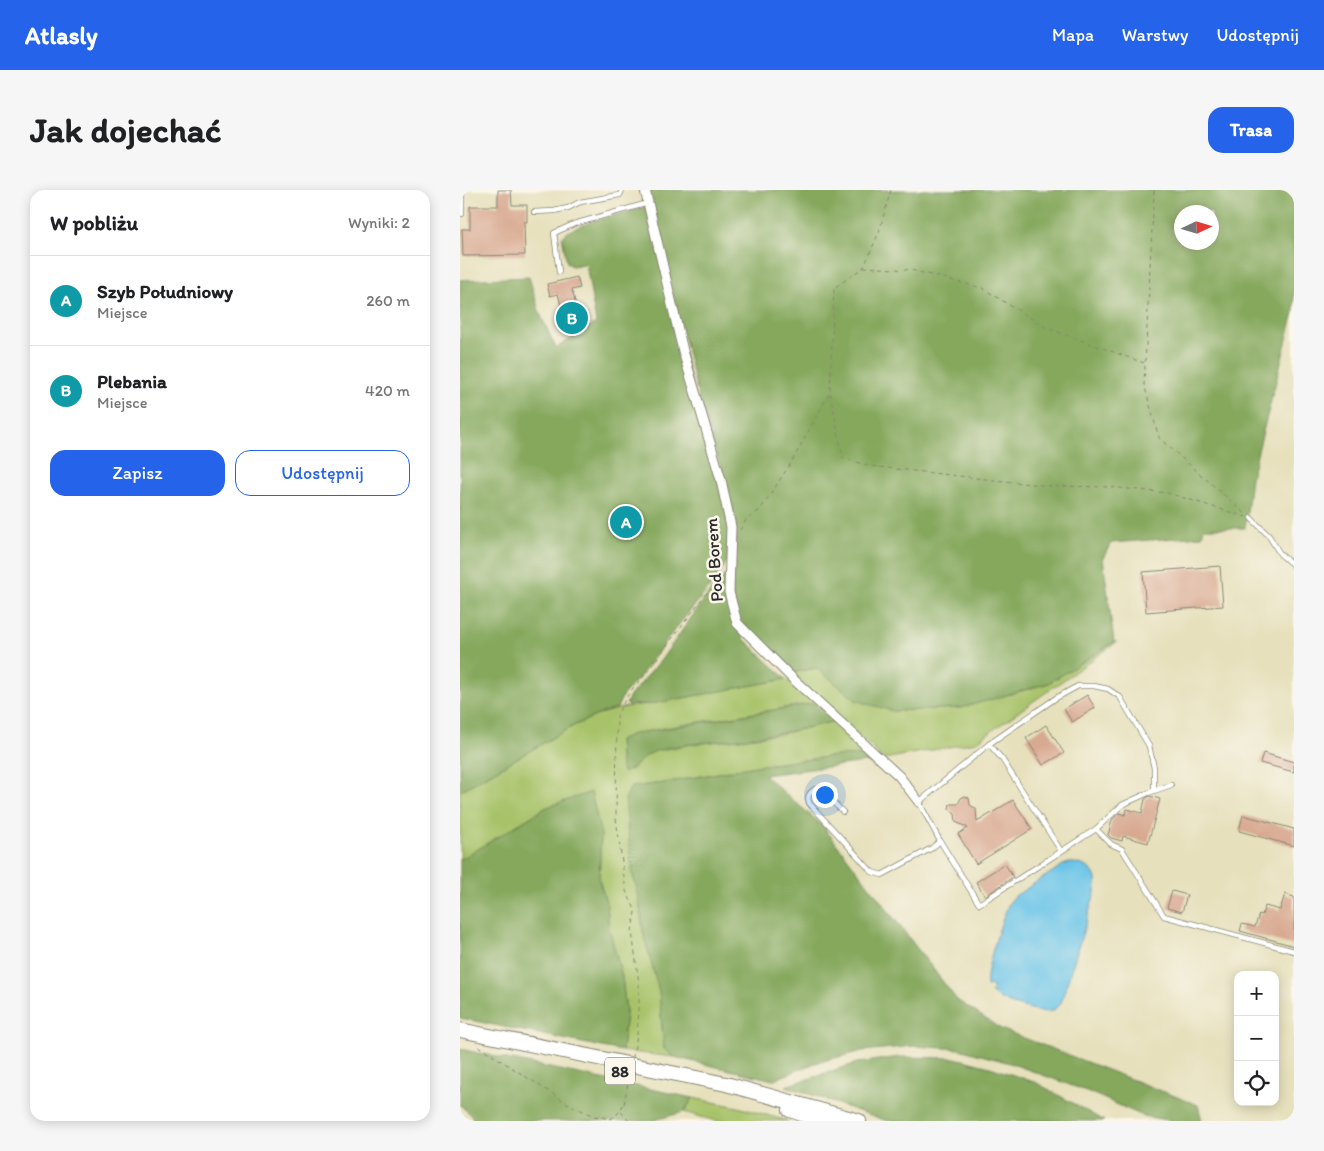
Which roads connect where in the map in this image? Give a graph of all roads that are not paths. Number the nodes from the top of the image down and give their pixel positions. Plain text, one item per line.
1 (462, 190) edge
2 (622, 190) edge
3 (645, 190) edge
4 (648, 203) junction
5 (534, 212) dead end
6 (462, 214) dead end
7 (559, 272) dead end
8 (1251, 518) road end
9 (1294, 566) edge
10 (990, 744) junction
11 (1171, 786) dead end
12 (1154, 791) junction
13 (919, 802) junction
14 (843, 812) dead end
15 (1096, 829) junction
16 (940, 841) junction
17 (1061, 851) junction
18 (1294, 952) edge
19 (463, 1036) edge
20 (823, 1121) edge
21 (859, 1121) edge

1 - 6 lane
2 - 5 lane
3 - 4 street, Pod Borem
4 - 7 lane
4 - 13 street, Pod Borem
8 - 9 lane
10 - 12 lane
10 - 13 lane
10 - 17 lane
11 - 12 lane
12 - 15 lane
13 - 16 lane
14 - 16 lane
15 - 17 lane
15 - 18 lane
16 - 17 lane
19 - 20 main road, 88
19 - 21 main road, 88

